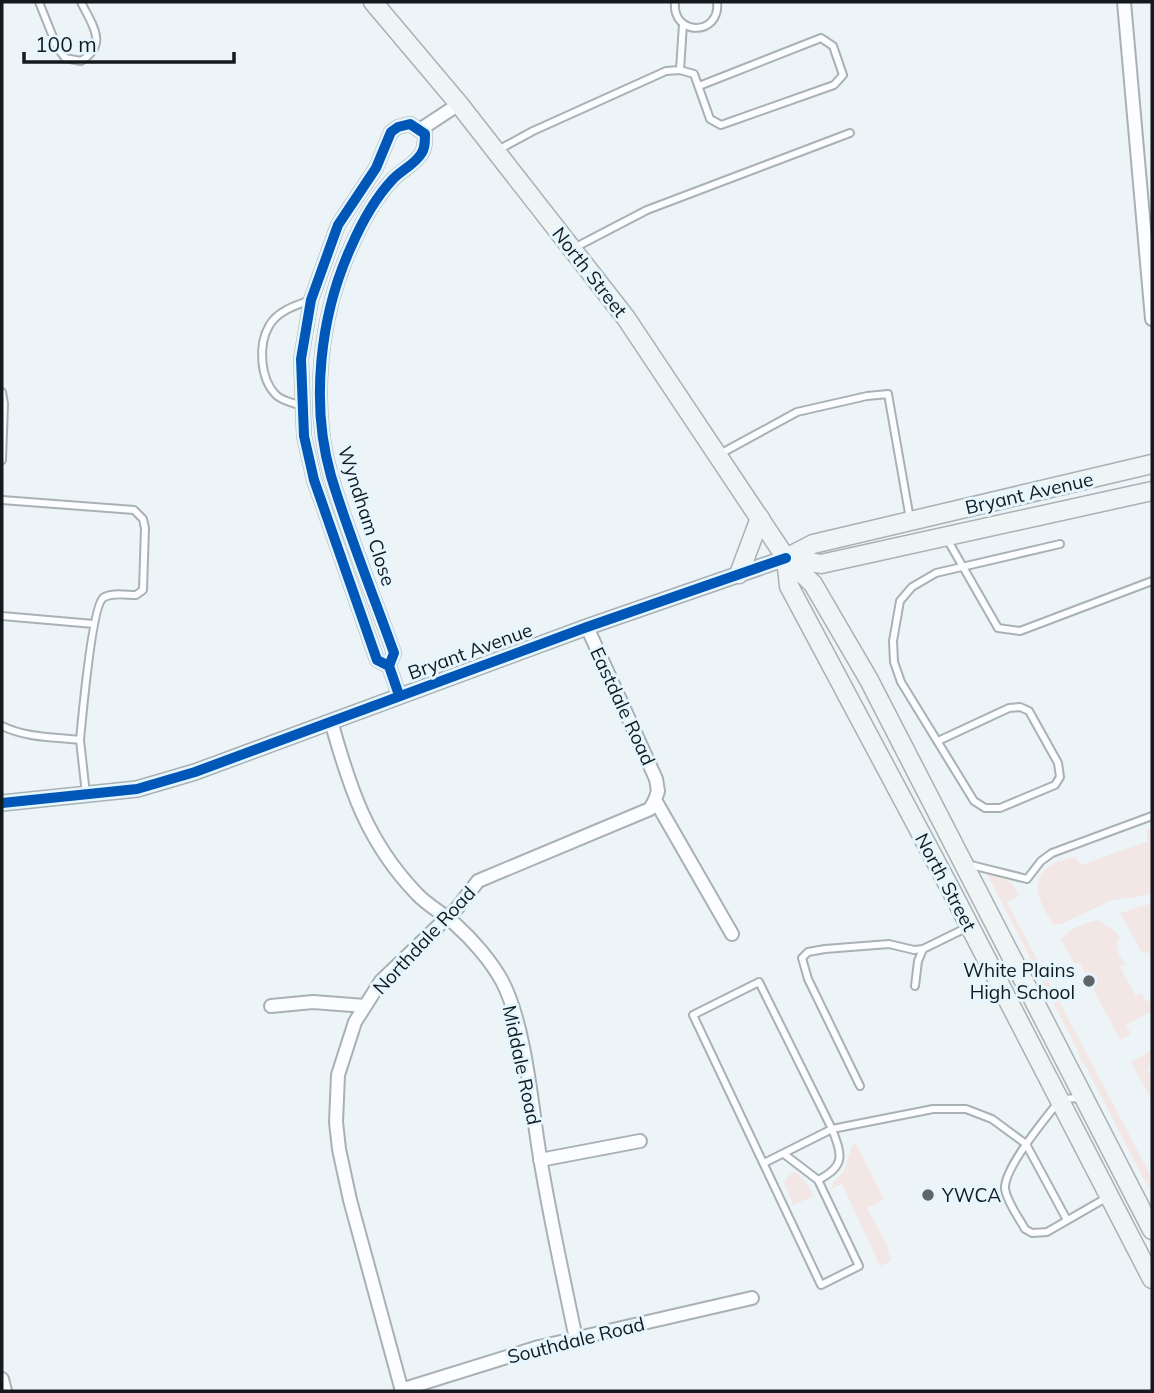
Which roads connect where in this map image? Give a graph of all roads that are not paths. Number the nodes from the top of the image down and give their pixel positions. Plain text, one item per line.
1 (39, 2) edge
2 (81, 2) edge
3 (373, 2) edge
4 (675, 2) edge
5 (717, 2) edge
6 (1124, 2) edge
7 (683, 24) junction
8 (680, 70) junction
9 (699, 86) junction
10 (459, 104) junction
11 (421, 129) junction
12 (850, 133) dead end
13 (496, 151) junction
14 (376, 168) junction
15 (391, 180) junction
16 (1148, 214) edge
17 (573, 249) junction
18 (311, 299) junction
19 (330, 304) junction
20 (1152, 319) edge
21 (2, 392) edge
22 (302, 406) junction
23 (719, 455) junction
24 (2, 460) edge
25 (1152, 464) edge
26 (331, 475) junction
27 (314, 480) junction
28 (1152, 491) edge
29 (2, 500) edge
30 (760, 518) junction
31 (910, 520) junction
32 (946, 538) junction
33 (1059, 544) dead end
34 (786, 558) junction
35 (962, 565) junction
36 (739, 574) junction
37 (1152, 581) edge
38 (2, 616) edge
39 (94, 624) junction
40 (587, 627) junction
41 (389, 666) junction
42 (399, 695) junction
43 (331, 722) junction
44 (2, 726) edge
45 (80, 740) junction
46 (938, 741) junction
47 (86, 796) junction
48 (655, 800) junction
49 (2, 803) edge
50 (1152, 816) edge
51 (965, 863) junction
52 (447, 918) junction
53 (969, 926) junction
54 (732, 934) dead end
55 (923, 949) junction
56 (915, 986) dead end
57 (271, 1006) dead end
58 (365, 1006) junction
59 (860, 1086) dead end
60 (1085, 1098) junction
61 (1060, 1100) junction
62 (832, 1129) junction
63 (640, 1141) dead end
64 (1026, 1144) junction
65 (784, 1154) junction
66 (540, 1160) junction
67 (764, 1163) junction
68 (818, 1180) junction
69 (1109, 1196) junction
70 (1067, 1220) junction
71 (1152, 1230) edge
72 (1152, 1279) edge
73 (752, 1298) dead end
74 (576, 1339) junction
75 (2, 1379) edge
76 (402, 1390) edge
77 (5, 1391) edge

1 - 2 lane
3 - 10 main road, North Street
4 - 7 lane
5 - 7 lane
6 - 16 street
7 - 8 lane
8 - 9 lane
8 - 13 lane
9 - 9 lane
10 - 11 street, Wyndham Close
10 - 13 main road, North Street
11 - 14 street, Wyndham Close
11 - 15 street, Wyndham Close
12 - 17 lane
13 - 17 main road, North Street
14 - 15 street
14 - 18 street, Wyndham Close
15 - 19 street, Wyndham Close
16 - 20 street
17 - 23 main road, North Street
18 - 19 street
18 - 22 street, Wyndham Close
18 - 22 lane
19 - 26 street, Wyndham Close
21 - 24 lane
22 - 27 street, Wyndham Close
23 - 30 main road, North Street
23 - 31 lane
25 - 31 main road, Bryant Avenue
26 - 27 street
26 - 41 street, Wyndham Close
27 - 41 street, Wyndham Close
28 - 32 main road, Bryant Avenue
29 - 39 lane
30 - 34 main road, North Street
30 - 36 main road
31 - 34 main road, Bryant Avenue
32 - 34 main road, Bryant Avenue
32 - 35 lane
33 - 35 lane
34 - 36 street, Bryant Avenue
34 - 51 main road, North Street
34 - 53 main road, North Street
35 - 37 lane
35 - 46 lane
36 - 40 street, Bryant Avenue
38 - 39 lane
39 - 45 lane
40 - 42 street, Bryant Avenue
40 - 48 street, Eastdale Road
41 - 42 street, Wyndham Close
42 - 43 street, Bryant Avenue
43 - 47 street, Bryant Avenue
43 - 52 street, Middale Road
44 - 45 lane
45 - 47 lane
46 - 46 lane
47 - 49 street, Bryant Avenue
48 - 52 street, Northdale Road
48 - 54 street, Eastdale Road
50 - 51 lane
51 - 60 main road, North Street
52 - 58 street, Northdale Road
52 - 66 street, Middale Road
53 - 55 lane
53 - 61 main road, North Street
55 - 56 lane
55 - 59 lane
57 - 58 street
58 - 76 street, Northdale Road
60 - 61 lane
60 - 71 main road, North Street
61 - 64 lane
61 - 69 main road, North Street
62 - 64 lane
62 - 65 lane
62 - 67 lane
62 - 68 lane
63 - 66 street
64 - 70 lane
64 - 70 lane
65 - 67 lane
65 - 68 lane
66 - 74 street, Middale Road
67 - 68 lane
69 - 70 lane
69 - 72 main road, North Street
73 - 74 street, Southdale Road
74 - 76 street, Southdale Road
75 - 77 street

